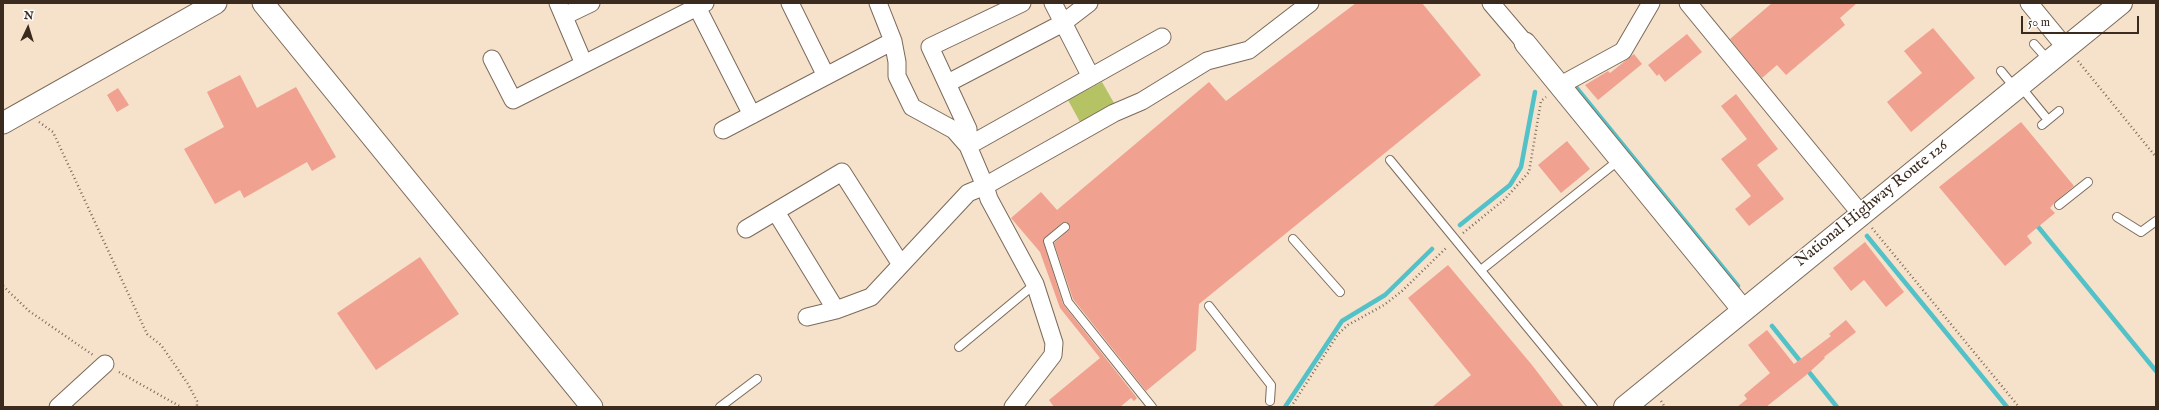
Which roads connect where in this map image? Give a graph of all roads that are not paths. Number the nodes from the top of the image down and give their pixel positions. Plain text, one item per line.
1 (216, 3) edge
2 (262, 3) edge
3 (591, 3) edge
4 (790, 3) edge
5 (878, 3) edge
6 (1022, 3) edge
7 (1053, 3) edge
8 (1089, 3) edge
9 (1310, 3) edge
10 (1491, 3) edge
11 (1651, 3) edge
12 (1688, 3) edge
13 (2029, 3) edge
14 (2121, 3) edge
15 (701, 5) edge
16 (561, 10) edge
17 (1063, 23) junction
18 (1162, 37) dead end
19 (892, 41) junction
20 (1525, 43) joint
21 (2034, 44) dead end
22 (2066, 48) junction
23 (492, 59) dead end
24 (2049, 61) junction
25 (584, 64) junction
26 (2001, 71) dead end
27 (826, 76) junction
28 (1091, 77) junction
29 (948, 82) junction
30 (1559, 86) junction
31 (2018, 87) junction
32 (2059, 111) dead end
33 (752, 115) junction
34 (3, 123) edge
35 (723, 130) dead end
36 (968, 146) junction
37 (1390, 160) dead end
38 (1619, 160) junction
39 (2088, 182) dead end
40 (985, 186) junction
41 (2059, 205) dead end
42 (776, 212) junction
43 (1861, 214) junction
44 (2117, 217) dead end
45 (2156, 221) edge
46 (1065, 227) dead end
47 (746, 229) dead end
48 (1293, 239) dead end
49 (900, 263) junction
50 (1481, 270) junction
51 (1035, 284) junction
52 (1340, 292) dead end
53 (1209, 306) dead end
54 (836, 310) junction
55 (1743, 310) junction
56 (807, 317) dead end
57 (960, 347) dead end
58 (105, 364) road end
59 (757, 378) dead end
60 (1270, 401) dead end
61 (58, 407) edge
62 (592, 407) edge
63 (720, 407) edge
64 (1013, 407) edge
65 (1152, 407) edge
66 (1593, 407) edge
67 (1625, 407) edge

1 - 34 street
2 - 62 street
3 - 16 street
4 - 27 street
5 - 19 street
6 - 29 street
7 - 17 street
8 - 17 street
9 - 40 street
10 - 20 street
11 - 30 street
12 - 43 street
13 - 22 street
14 - 22 highway, National Highway Route 126
15 - 25 street
15 - 33 street
16 - 25 street
17 - 28 street
17 - 29 street
18 - 28 street
19 - 27 street
19 - 36 street
20 - 30 street
21 - 24 lane
22 - 24 highway, National Highway Route 126
23 - 25 street
24 - 31 highway, National Highway Route 126
26 - 31 lane
27 - 33 street
28 - 36 street
29 - 36 street
30 - 38 street
31 - 32 lane
31 - 43 highway, National Highway Route 126
33 - 35 street
36 - 40 street
37 - 50 lane
38 - 50 lane
38 - 55 street
39 - 41 lane
40 - 49 street
40 - 51 street
42 - 47 street
42 - 49 street
42 - 54 street
43 - 55 highway, National Highway Route 126
44 - 45 lane
46 - 65 lane
48 - 52 lane
49 - 54 street
50 - 66 lane
51 - 57 lane
51 - 64 street
53 - 60 lane
54 - 56 street
55 - 67 highway, National Highway Route 126
58 - 61 street
59 - 63 lane

